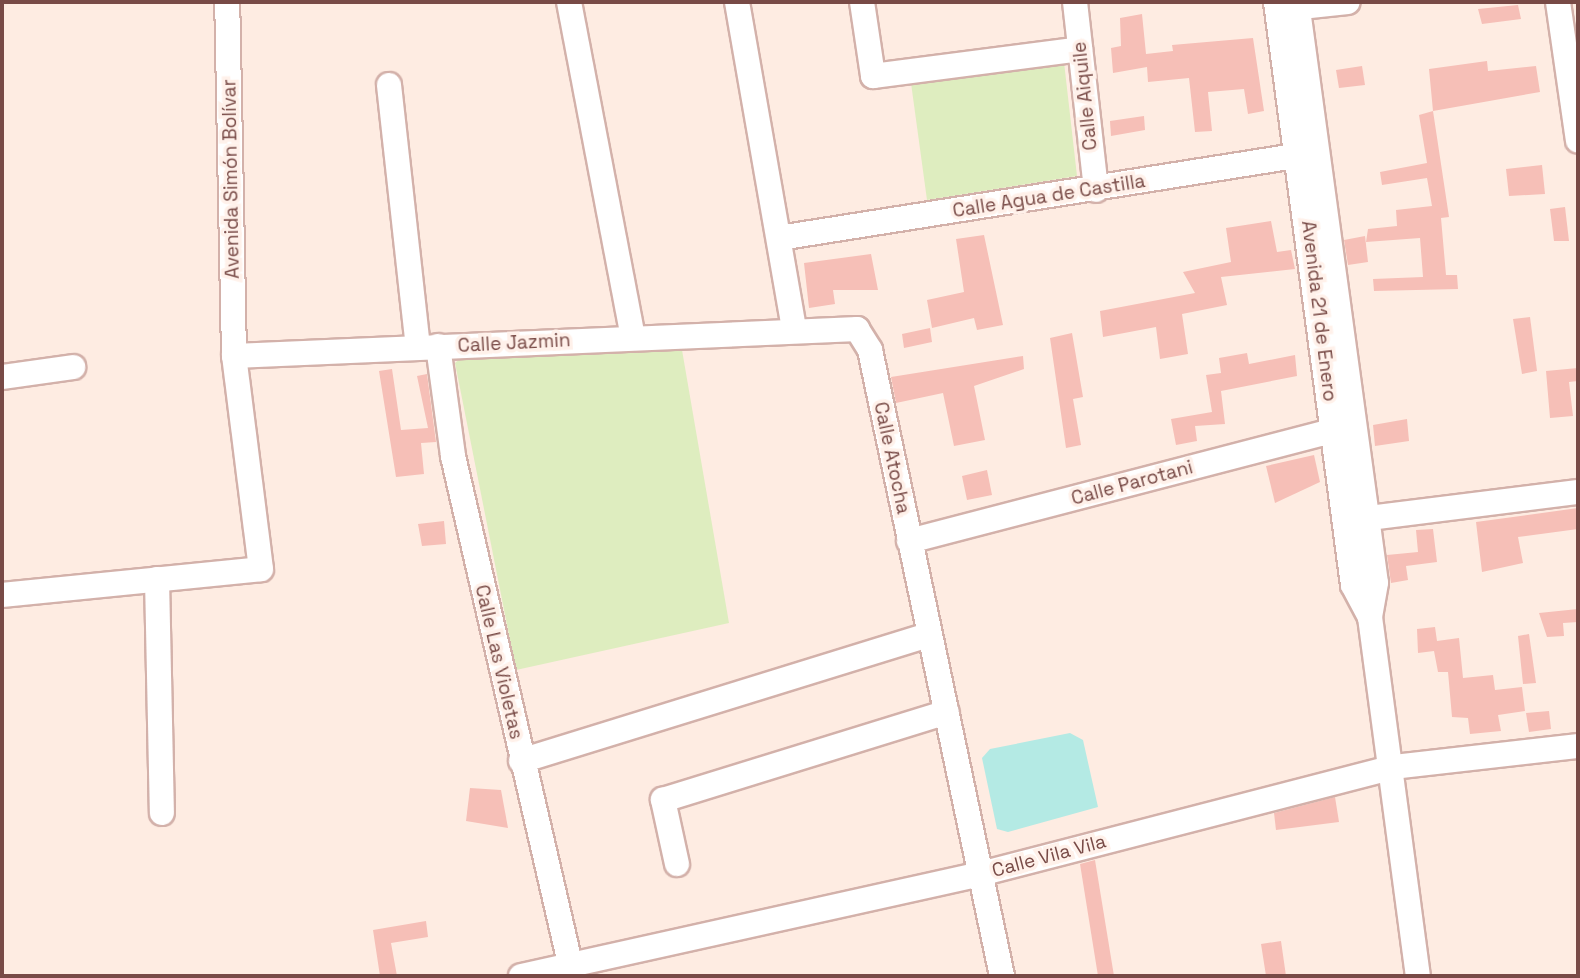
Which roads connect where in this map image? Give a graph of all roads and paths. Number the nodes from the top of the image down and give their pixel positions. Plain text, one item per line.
1 (228, 2) edge
2 (569, 2) edge
3 (737, 2) edge
4 (862, 2) edge
5 (1075, 2) edge
6 (1348, 2) edge
7 (1558, 2) edge
8 (1287, 5) edge
9 (1080, 49) junction
10 (389, 85) dead end
11 (1578, 141) edge
12 (1309, 154) junction
13 (1096, 190) junction
14 (779, 238) junction
15 (794, 329) junction
16 (633, 337) junction
17 (428, 347) junction
18 (234, 356) junction
19 (73, 367) dead end
20 (2, 377) edge
21 (1344, 428) junction
22 (1578, 492) edge
23 (1356, 519) junction
24 (909, 541) junction
25 (157, 579) junction
26 (2, 595) edge
27 (929, 635) junction
28 (947, 712) junction
29 (1578, 746) edge
30 (521, 761) junction
31 (1393, 767) junction
32 (162, 813) dead end
33 (677, 864) dead end
34 (984, 873) junction
35 (572, 971) edge
36 (521, 976) edge
37 (1002, 976) edge
38 (1418, 976) edge

1 - 18 street, Avenida Simón Bolívar
2 - 16 street
3 - 14 street
4 - 9 street
5 - 9 street, Calle Aiquile
6 - 8 street
7 - 11 street
8 - 12 street, Avenida 21 de Enero
9 - 13 street, Calle Aiquile
10 - 17 street, Calle Las Violetas
12 - 13 street, Calle Agua de Castilla
12 - 21 street, Avenida 21 de Enero
13 - 14 street, Calle Agua de Castilla
14 - 15 street
15 - 16 street, Calle Jazmin
15 - 24 street, Calle Atocha
16 - 17 street, Calle Jazmin
17 - 18 street, Calle Jazmin
17 - 30 street, Calle Las Violetas
18 - 25 street, Avenida Simón Bolívar
19 - 20 street
21 - 23 street, Avenida 21 de Enero
21 - 24 street, Calle Parotani
22 - 23 street
23 - 31 street, Avenida 21 de Enero
24 - 27 street, Calle Atocha
25 - 26 street
25 - 32 street
27 - 28 street, Calle Atocha
27 - 30 street
28 - 33 street
28 - 34 street, Calle Atocha
29 - 31 street, Calle Vila Vila
30 - 35 street, Calle Las Violetas
31 - 34 street, Calle Vila Vila
31 - 38 street, Avenida 21 de Enero
34 - 35 street, Calle Vila Vila
34 - 37 street, Calle Atocha
35 - 36 street, Calle Vila Vila

